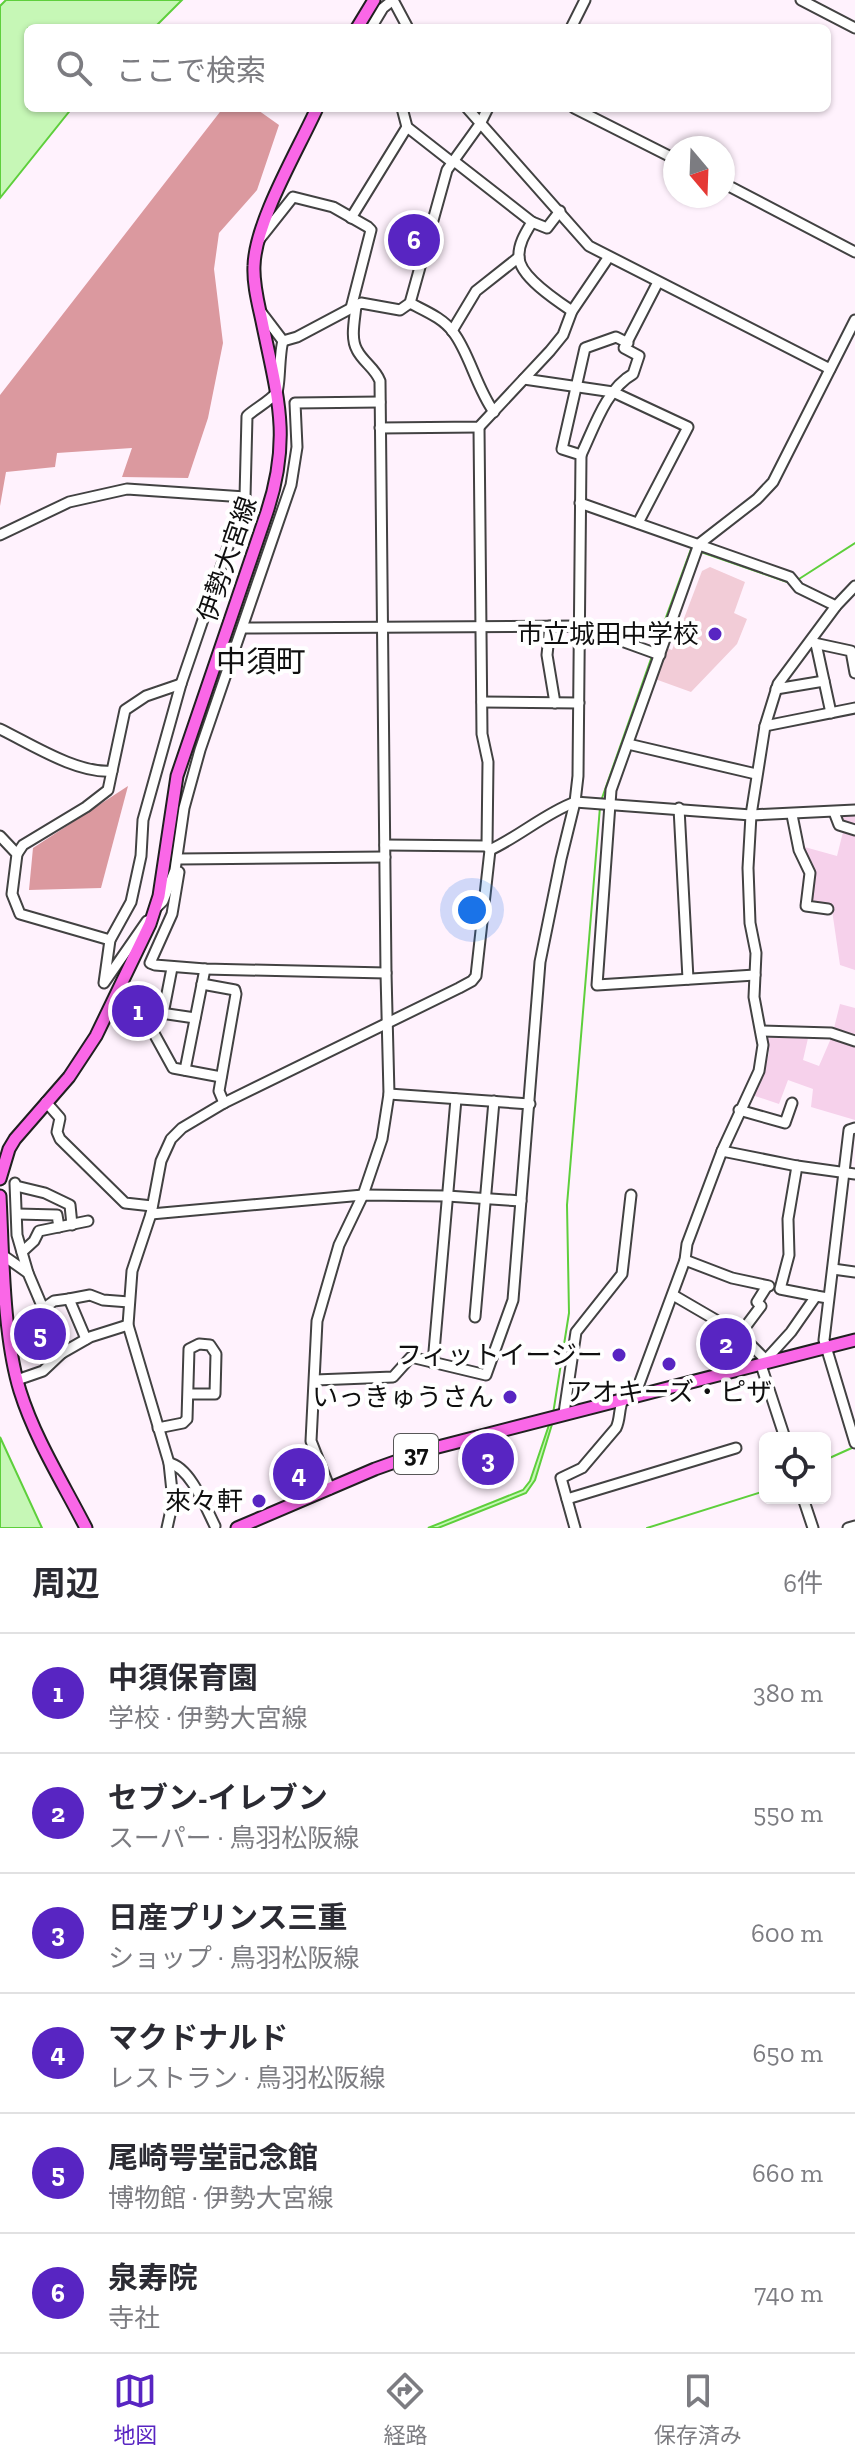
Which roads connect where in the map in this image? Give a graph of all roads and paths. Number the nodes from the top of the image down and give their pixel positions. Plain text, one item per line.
1 (374, 0) edge
2 (393, 0) edge
3 (585, 0) edge
4 (801, 0) edge
5 (359, 24) edge
6 (373, 24) edge
7 (406, 24) edge
8 (573, 24) edge
9 (855, 28) edge
10 (315, 112) edge
11 (403, 112) edge
12 (470, 112) edge
13 (486, 112) edge
14 (582, 112) edge
15 (480, 124) junction
16 (407, 127) junction
17 (663, 153) edge
18 (453, 162) junction
19 (735, 189) edge
20 (560, 211) junction
21 (351, 218) junction
22 (532, 222) junction
23 (257, 243) junction
24 (855, 252) edge
25 (519, 257) junction
26 (608, 258) junction
27 (658, 282) junction
28 (410, 303) junction
29 (354, 307) junction
30 (260, 310) junction
31 (572, 311) junction
32 (855, 320) edge
33 (452, 331) junction
34 (283, 341) junction
35 (628, 343) junction
36 (830, 369) junction
37 (524, 379) junction
38 (574, 388) junction
39 (276, 392) junction
40 (613, 392) junction
41 (380, 402) junction
42 (494, 412) junction
43 (479, 427) junction
44 (380, 428) junction
45 (581, 455) junction
46 (245, 497) junction
47 (580, 503) junction
48 (638, 523) junction
49 (0, 535) edge
50 (698, 548) junction
51 (855, 586) edge
52 (836, 606) junction
53 (483, 626) junction
54 (550, 626) junction
55 (580, 626) junction
56 (383, 627) junction
57 (243, 628) junction
58 (813, 643) junction
59 (655, 653) junction
60 (855, 673) edge
61 (824, 681) junction
62 (181, 684) junction
63 (776, 689) junction
64 (482, 702) junction
65 (555, 703) junction
66 (579, 703) junction
67 (855, 708) edge
68 (831, 713) junction
69 (765, 726) junction
70 (0, 729) edge
71 (628, 744) junction
72 (112, 771) junction
73 (756, 774) junction
74 (575, 802) junction
75 (602, 804) junction
76 (679, 808) junction
77 (855, 810) edge
78 (834, 812) junction
79 (751, 815) junction
80 (792, 815) junction
81 (855, 830) edge
82 (0, 836) edge
83 (385, 845) junction
84 (489, 848) junction
85 (17, 854) junction
86 (385, 857) junction
87 (180, 860) junction
88 (156, 909) junction
89 (828, 909) dead end
90 (110, 940) junction
91 (172, 968) junction
92 (205, 969) junction
93 (386, 973) junction
94 (755, 975) junction
95 (688, 979) junction
96 (202, 984) junction
97 (163, 1014) junction
98 (195, 1018) junction
99 (388, 1022) junction
100 (761, 1031) junction
101 (855, 1041) edge
102 (185, 1070) junction
103 (221, 1077) junction
104 (389, 1094) junction
105 (456, 1099) junction
106 (494, 1101) junction
107 (46, 1102) junction
108 (224, 1103) junction
109 (792, 1103) dead end
110 (530, 1104) junction
111 (739, 1110) junction
112 (855, 1128) edge
113 (722, 1151) junction
114 (797, 1166) junction
115 (850, 1173) edge
116 (0, 1179) edge
117 (363, 1195) junction
118 (631, 1195) dead end
119 (0, 1196) edge
120 (447, 1196) junction
121 (484, 1199) junction
122 (521, 1201) junction
123 (151, 1210) junction
124 (17, 1214) junction
125 (88, 1221) dead end
126 (72, 1225) junction
127 (59, 1227) junction
128 (22, 1252) junction
129 (4, 1256) junction
130 (685, 1260) junction
131 (833, 1269) junction
132 (855, 1272) edge
133 (28, 1273) junction
134 (767, 1286) junction
135 (780, 1289) junction
136 (673, 1295) junction
137 (816, 1296) junction
138 (828, 1298) junction
139 (69, 1299) junction
140 (129, 1302) junction
141 (44, 1308) junction
142 (475, 1317) dead end
143 (128, 1325) junction
144 (740, 1334) junction
145 (86, 1339) junction
146 (855, 1340) edge
147 (826, 1347) junction
148 (62, 1353) junction
149 (763, 1362) junction
150 (433, 1363) junction
151 (17, 1380) junction
152 (315, 1380) junction
153 (188, 1394) junction
154 (629, 1396) junction
155 (557, 1415) junction
156 (158, 1428) junction
157 (783, 1432) edge
158 (855, 1443) edge
159 (736, 1448) dead end
160 (169, 1463) junction
161 (330, 1489) junction
162 (567, 1499) junction
163 (805, 1504) edge
164 (290, 1507) junction
165 (215, 1526) dead end
166 (855, 1526) edge
167 (86, 1528) edge
168 (167, 1528) edge
169 (237, 1528) edge
170 (246, 1528) edge
171 (575, 1528) edge
172 (813, 1528) edge
173 (848, 1528) edge

1 - 5 main road
2 - 6 street
2 - 7 street
3 - 8 street
4 - 9 street
10 - 23 main road, 伊勢大宮線
11 - 16 street
12 - 15 street
13 - 15 street
14 - 17 street
15 - 18 street
15 - 20 street
16 - 18 street
16 - 21 street
18 - 22 street
18 - 28 street
19 - 24 street
20 - 22 street
20 - 26 street
21 - 23 street
21 - 29 street
22 - 25 street
23 - 30 main road, 伊勢大宮線
25 - 31 street
25 - 33 street
26 - 27 street
26 - 31 street
27 - 35 street
27 - 36 street
28 - 29 street
28 - 33 street
29 - 34 street
29 - 41 street
30 - 34 street
30 - 39 main road, 伊勢大宮線
31 - 37 street
32 - 36 street
33 - 42 street
34 - 39 street
35 - 38 street
35 - 40 street
36 - 50 street
37 - 38 street
37 - 42 street
38 - 40 street
38 - 45 street
39 - 46 street
39 - 88 main road, 伊勢大宮線
40 - 45 street
40 - 48 street
41 - 44 street
41 - 57 street
42 - 43 street
43 - 44 street
43 - 53 street
44 - 56 street
45 - 47 street
46 - 49 street
46 - 62 street
47 - 48 street
47 - 55 street
48 - 50 street
50 - 52 street
50 - 59 street
51 - 52 street
52 - 58 street
53 - 54 street
53 - 56 street
53 - 64 street
54 - 55 street
54 - 65 street
55 - 59 street
55 - 66 street
56 - 57 street
56 - 83 street
57 - 87 street
58 - 60 street
58 - 61 street
58 - 63 street
59 - 71 street
61 - 63 street
61 - 68 street
62 - 72 street
62 - 90 street
63 - 69 street
64 - 65 street
64 - 84 street
65 - 66 street
66 - 74 street
67 - 68 street
68 - 69 street
69 - 73 street
70 - 72 street
71 - 73 street
71 - 75 street
72 - 85 street
73 - 79 street
74 - 75 street
74 - 84 street
74 - 110 street
75 - 76 street
75 - 95 street
76 - 79 street
76 - 95 street
77 - 78 street
78 - 80 street
78 - 81 street
79 - 80 street
79 - 94 street
80 - 89 street
82 - 85 street
83 - 84 street
83 - 86 street
84 - 99 street
85 - 90 street
86 - 87 street
86 - 93 street
87 - 88 street
87 - 91 street
88 - 90 street
88 - 107 main road, 伊勢大宮線
91 - 92 street
91 - 97 street
92 - 93 street
92 - 96 street
93 - 99 street
94 - 95 street
94 - 100 street
96 - 98 street
96 - 103 street
97 - 98 street
97 - 102 street
98 - 102 street
99 - 104 street
99 - 108 street
100 - 101 street
100 - 111 street
102 - 103 street
103 - 108 street
104 - 105 street
104 - 117 street
105 - 106 street
105 - 120 street
106 - 110 street
106 - 121 street
107 - 116 main road, 伊勢大宮線
107 - 123 street
108 - 123 street
109 - 111 street
110 - 122 street
111 - 113 street
112 - 115 street
113 - 114 street
113 - 130 street
114 - 115 street
114 - 135 street
115 - 131 street
117 - 120 street
117 - 123 street
117 - 152 street
118 - 155 street
119 - 129 main road
120 - 121 street
120 - 150 street
121 - 122 street
121 - 142 street
122 - 150 street
123 - 140 street
124 - 126 street
124 - 127 street
124 - 128 street
125 - 126 street
126 - 127 street
127 - 128 street
128 - 133 street
129 - 133 street
129 - 151 main road
130 - 134 street
130 - 136 street
131 - 132 street
131 - 138 street
133 - 141 street
134 - 135 street
134 - 144 street
135 - 137 street
136 - 144 street
136 - 154 street
137 - 138 street
137 - 149 street
138 - 147 street
139 - 140 street
139 - 141 street
139 - 145 street
140 - 143 street
141 - 148 street
143 - 145 street
143 - 156 street
144 - 149 street
145 - 148 street
146 - 147 main road, 37
147 - 149 main road, 37
147 - 158 street
148 - 151 street
149 - 154 main road, 37
149 - 157 street
150 - 152 street
151 - 167 main road
152 - 161 street
153 - 153 street
153 - 156 street
154 - 155 main road, 37
154 - 162 street
155 - 161 main road, 37
156 - 160 street
159 - 162 street
160 - 165 street
160 - 168 street
161 - 164 main road, 37
162 - 171 street
163 - 172 street
164 - 169 main road, 37
164 - 170 main road, 37
166 - 173 street

